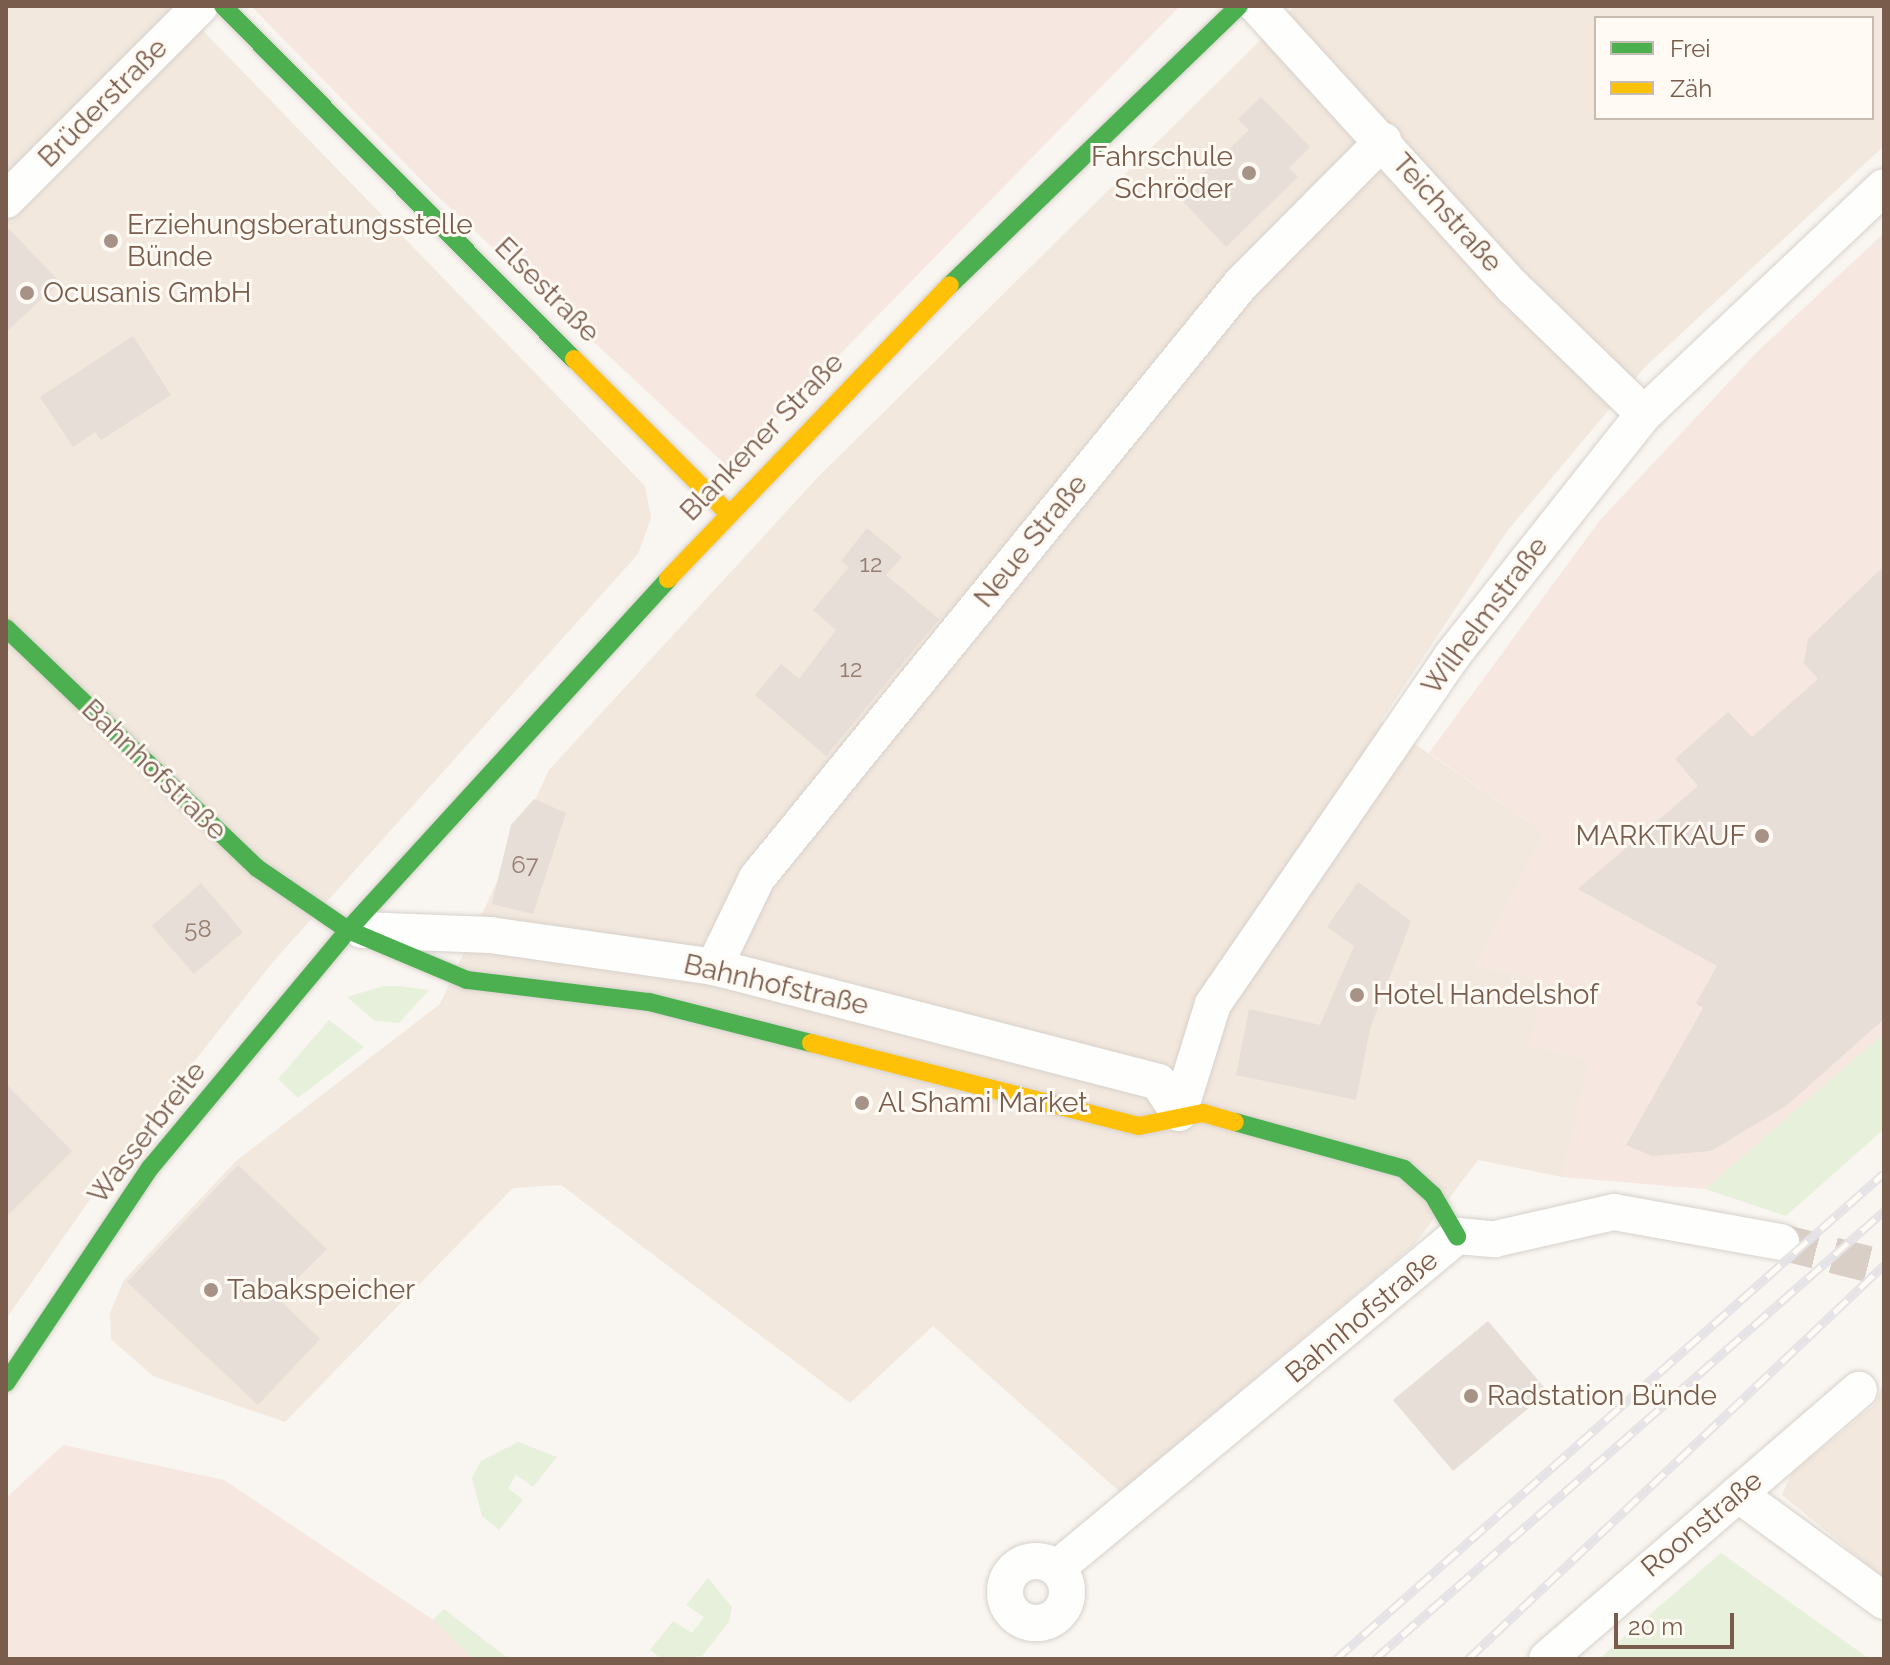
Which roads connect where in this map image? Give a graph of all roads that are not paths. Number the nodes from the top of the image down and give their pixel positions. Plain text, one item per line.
1 (200, 6) edge
2 (223, 6) edge
3 (1239, 6) edge
4 (1257, 6) edge
5 (1383, 141) junction
6 (1884, 187) edge
7 (6, 200) edge
8 (1644, 414) junction
9 (728, 513) junction
10 (6, 628) edge
11 (348, 930) junction
12 (714, 967) junction
13 (1179, 1113) junction
14 (1457, 1236) junction
15 (1781, 1242) tunnel mouth
16 (6, 1383) edge
17 (1859, 1390) dead end
18 (1738, 1494) junction
19 (1057, 1568) dead end
20 (1884, 1601) edge
21 (1547, 1659) edge

1 - 7 street, Brüderstraße
2 - 9 street, Elsestraße
3 - 9 street, Blankener Straße
4 - 5 street, Teichstraße
5 - 8 street, Teichstraße
5 - 12 street, Neue Straße
6 - 8 street, Wilhelmstraße
8 - 13 street, Wilhelmstraße
9 - 11 street, Blankener Straße
10 - 11 street, Bahnhofstraße
11 - 12 street, Bahnhofstraße
11 - 13 street, Bahnhofstraße
11 - 16 street, Wasserbreite
12 - 13 street, Bahnhofstraße
13 - 14 street, Bahnhofstraße
14 - 15 street
14 - 19 street, Bahnhofstraße
17 - 18 street, Roonstraße
18 - 20 street
18 - 21 street, Roonstraße

